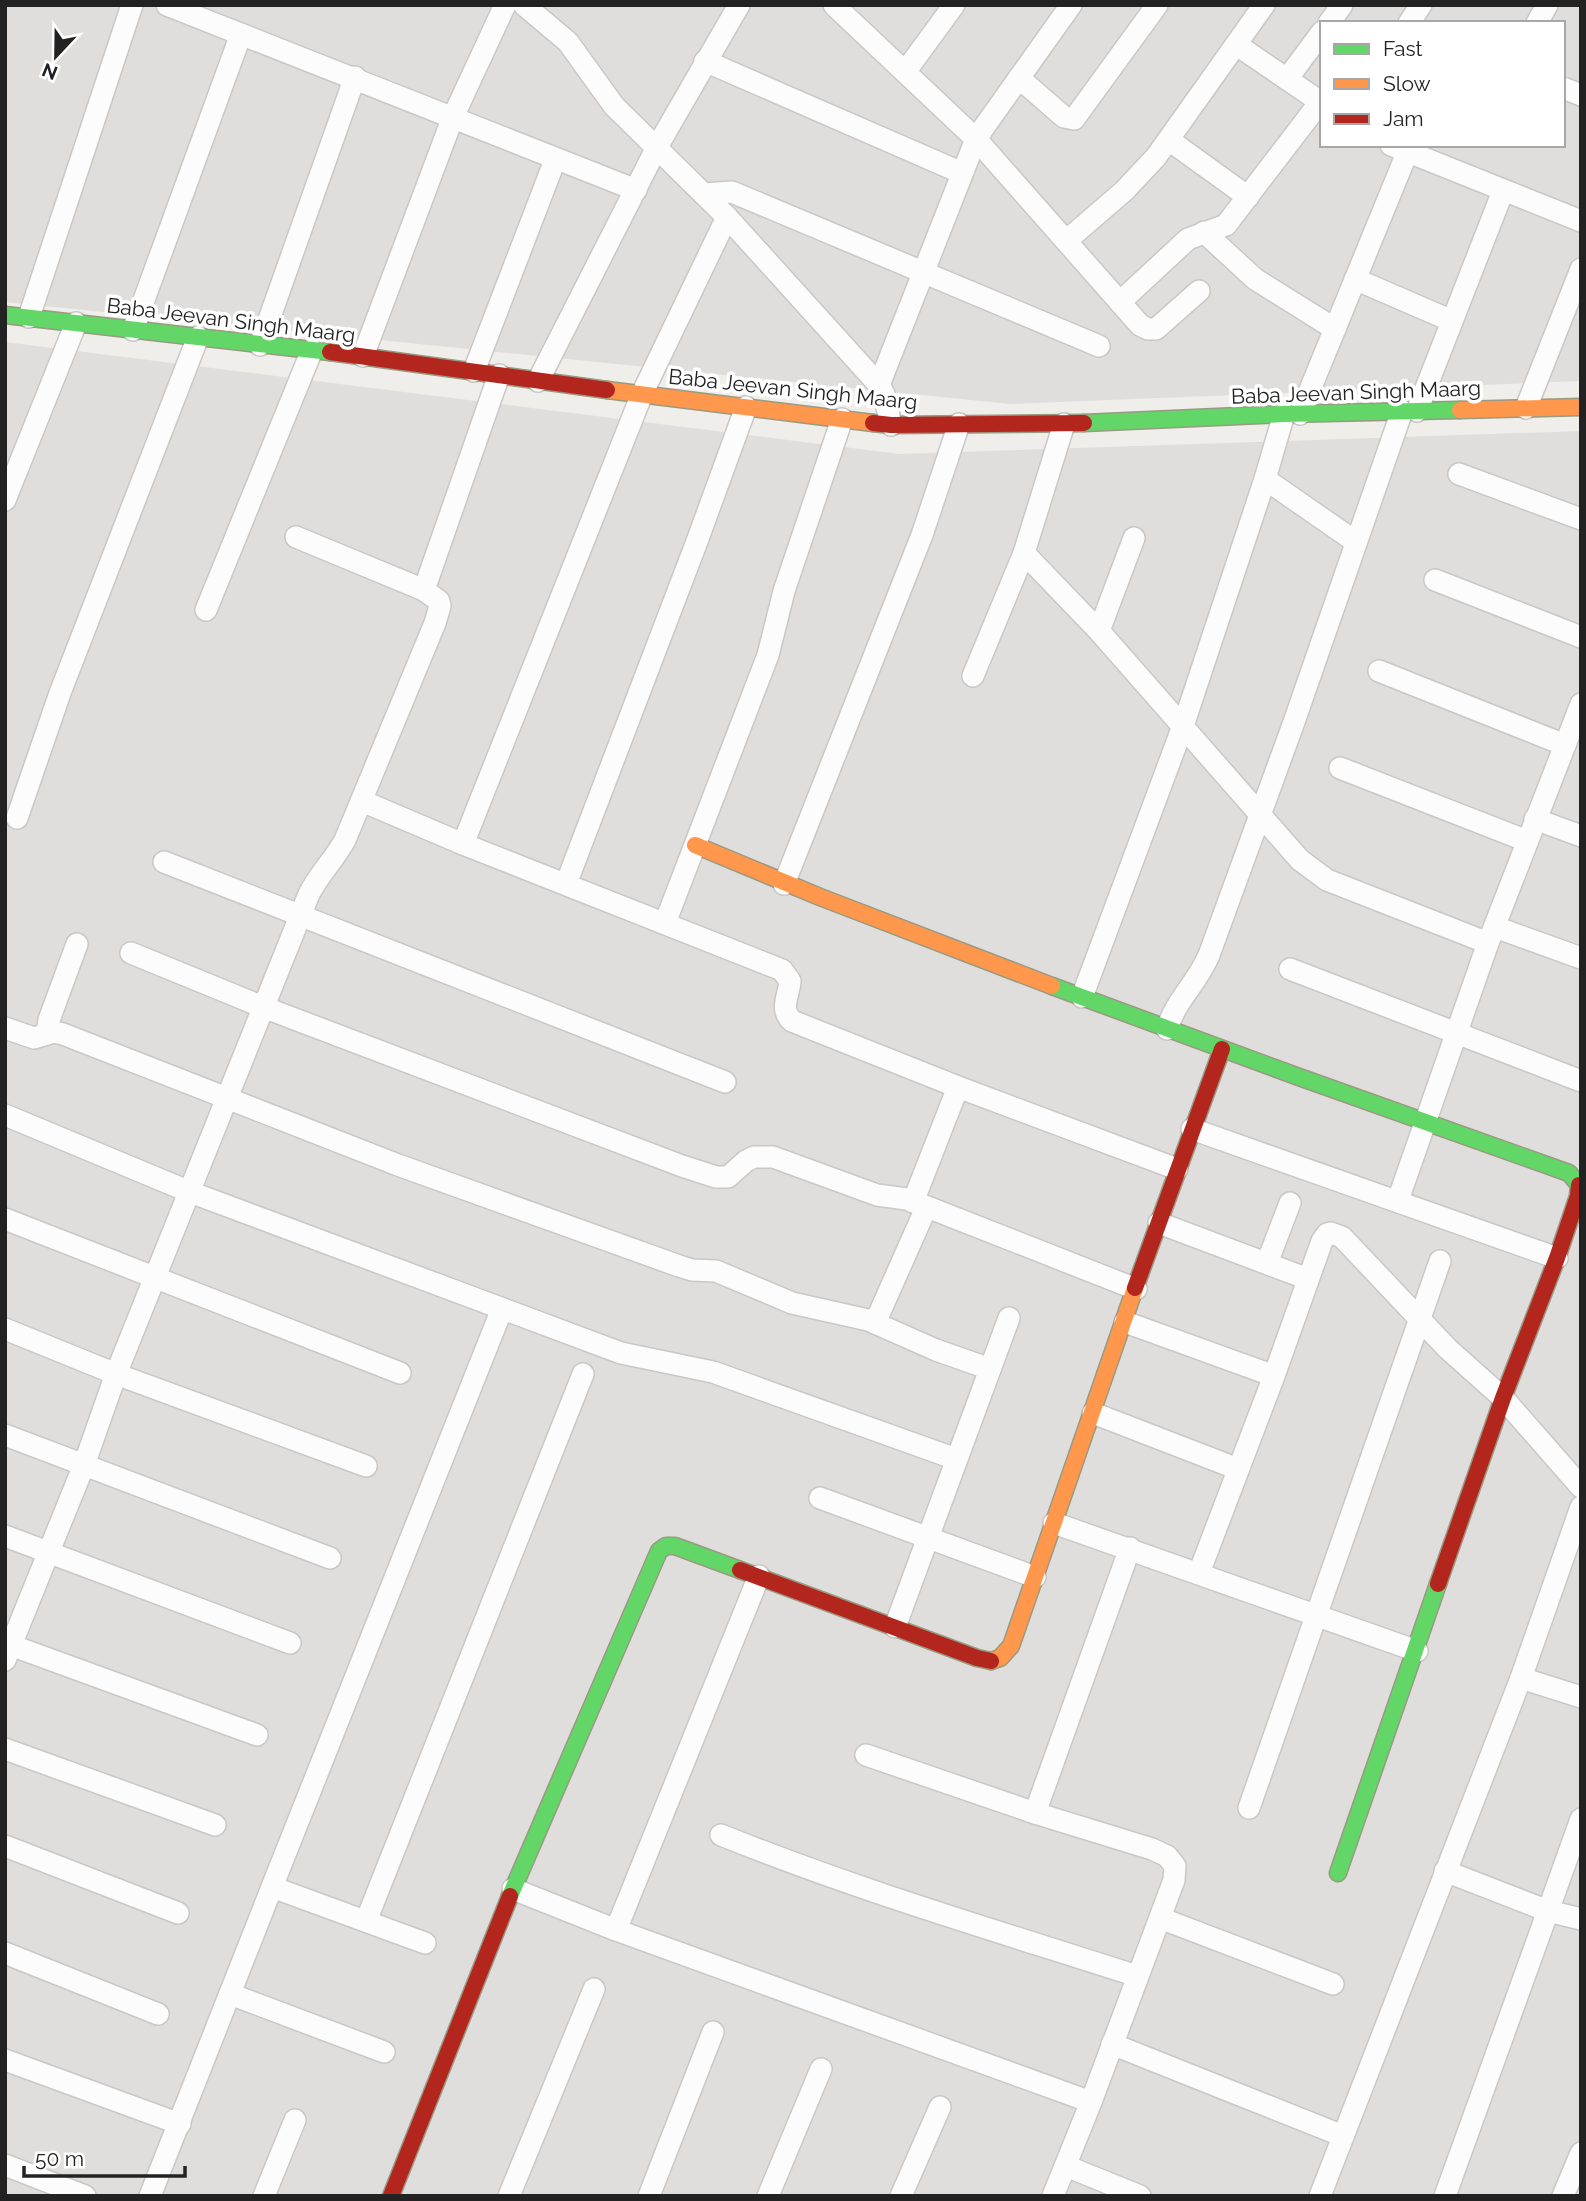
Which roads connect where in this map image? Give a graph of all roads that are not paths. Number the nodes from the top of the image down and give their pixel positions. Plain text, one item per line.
1 (132, 5) edge
2 (167, 5) edge
3 (505, 5) edge
4 (523, 5) edge
5 (739, 5) edge
6 (954, 5) edge
7 (1071, 5) edge
8 (1157, 5) edge
9 (1264, 5) edge
10 (1342, 5) edge
11 (1421, 5) edge
12 (1547, 5) edge
13 (839, 7) edge
14 (1330, 21) edge
15 (1410, 21) edge
16 (1538, 21) edge
17 (241, 34) junction
18 (1320, 35) edge
19 (1237, 45) junction
20 (705, 61) junction
21 (905, 72) junction
22 (355, 77) junction
23 (1019, 78) junction
24 (1287, 79) junction
25 (1320, 101) edge
26 (1320, 103) edge
27 (453, 117) junction
28 (977, 140) junction
29 (1169, 140) junction
30 (657, 147) junction
31 (1399, 149) edge
32 (555, 160) junction
33 (962, 173) junction
34 (636, 190) junction
35 (1503, 191) junction
36 (704, 194) junction
37 (1248, 197) junction
38 (727, 217) junction
39 (1581, 222) edge
40 (1204, 232) junction
41 (1066, 241) junction
42 (1581, 269) edge
43 (923, 272) junction
44 (1355, 279) junction
45 (1199, 291) dead end
46 (1121, 302) junction
47 (5, 315) edge
48 (29, 317) junction
49 (1452, 321) junction
50 (76, 323) junction
51 (1335, 329) junction
52 (133, 330) junction
53 (198, 337) junction
54 (260, 345) junction
55 (1099, 346) dead end
56 (312, 350) junction
57 (363, 356) junction
58 (474, 371) junction
59 (499, 375) junction
60 (538, 381) junction
61 (879, 385) junction
62 (642, 394) junction
63 (746, 407) junction
64 (1581, 407) edge
65 (1526, 408) junction
66 (1410, 411) junction
67 (1292, 414) junction
68 (842, 419) junction
69 (1063, 424) junction
70 (891, 425) junction
71 (959, 425) junction
72 (1459, 474) dead end
73 (1265, 479) junction
74 (5, 500) edge
75 (1581, 519) edge
76 (296, 537) dead end
77 (1134, 538) dead end
78 (1356, 542) junction
79 (1024, 553) junction
80 (1435, 580) dead end
81 (424, 590) junction
82 (206, 610) dead end
83 (1099, 631) junction
84 (1581, 637) edge
85 (1379, 671) dead end
86 (973, 676) dead end
87 (1580, 712) edge
88 (1182, 726) junction
89 (1565, 745) junction
90 (1340, 768) dead end
91 (362, 801) junction
92 (1260, 814) junction
93 (17, 818) dead end
94 (1535, 819) junction
95 (1581, 836) edge
96 (1527, 841) junction
97 (463, 844) junction
98 (695, 845) junction
99 (164, 862) dead end
100 (566, 884) junction
101 (784, 884) junction
102 (300, 916) junction
103 (665, 922) junction
104 (1491, 935) junction
105 (77, 944) dead end
106 (131, 953) dead end
107 (1581, 958) edge
108 (1290, 969) dead end
109 (1082, 997) junction
110 (264, 1007) junction
111 (5, 1028) edge
112 (1167, 1029) junction
113 (47, 1034) junction
114 (1456, 1034) junction
115 (1222, 1049) junction
116 (1581, 1080) edge
117 (725, 1082) dead end
118 (958, 1087) junction
119 (228, 1097) junction
120 (5, 1115) edge
121 (1424, 1123) junction
122 (1192, 1129) junction
123 (1177, 1169) junction
124 (190, 1192) junction
125 (1398, 1200) junction
126 (1290, 1203) dead end
127 (919, 1205) junction
128 (5, 1219) edge
129 (1159, 1223) junction
130 (1557, 1258) junction
131 (1440, 1261) dead end
132 (1267, 1263) junction
133 (155, 1278) junction
134 (1308, 1279) junction
135 (1136, 1289) junction
136 (502, 1309) junction
137 (1009, 1318) dead end
138 (1421, 1320) junction
139 (1125, 1322) junction
140 (875, 1323) junction
141 (5, 1329) edge
142 (989, 1369) junction
143 (400, 1373) dead end
144 (116, 1374) junction
145 (583, 1374) dead end
146 (1274, 1376) junction
147 (1503, 1398) junction
148 (1093, 1413) junction
149 (5, 1435) edge
150 (956, 1459) junction
151 (84, 1465) junction
152 (366, 1466) dead end
153 (1238, 1469) junction
154 (1581, 1487) edge
155 (820, 1498) dead end
156 (1581, 1507) edge
157 (1054, 1523) junction
158 (5, 1535) edge
159 (927, 1537) junction
160 (1130, 1548) junction
161 (50, 1552) junction
162 (330, 1559) dead end
163 (1199, 1573) junction
164 (759, 1576) junction
165 (1035, 1577) junction
166 (1317, 1614) junction
167 (895, 1627) junction
168 (290, 1643) dead end
169 (7, 1649) edge
170 (1417, 1651) junction
171 (1521, 1678) junction
172 (1581, 1697) edge
173 (257, 1735) dead end
174 (5, 1749) edge
175 (866, 1755) dead end
176 (1249, 1808) dead end
177 (1035, 1813) junction
178 (1581, 1819) edge
179 (215, 1825) dead end
180 (721, 1835) dead end
181 (5, 1846) edge
182 (1445, 1871) junction
183 (1338, 1872) dead end
184 (272, 1887) junction
185 (513, 1889) junction
186 (1548, 1911) junction
187 (178, 1913) dead end
188 (1160, 1918) junction
189 (1581, 1919) edge
190 (366, 1921) junction
191 (617, 1930) junction
192 (425, 1943) dead end
193 (5, 1953) edge
194 (1137, 1976) junction
195 (1332, 1984) dead end
196 (594, 1989) dead end
197 (230, 1994) junction
198 (158, 2014) dead end
199 (713, 2032) dead end
200 (1112, 2044) junction
201 (384, 2052) dead end
202 (5, 2060) edge
203 (821, 2069) dead end
204 (1091, 2102) junction
205 (940, 2107) dead end
206 (295, 2120) dead end
207 (180, 2124) junction
208 (1343, 2136) junction
209 (1581, 2153) edge
210 (5, 2165) edge
211 (1066, 2166) junction
212 (655, 2194) edge
213 (85, 2196) edge
214 (150, 2196) edge
215 (264, 2196) edge
216 (391, 2196) edge
217 (509, 2196) edge
218 (768, 2196) edge
219 (901, 2196) edge
220 (1053, 2196) edge
221 (1140, 2196) edge
222 (1320, 2196) edge
223 (1445, 2196) edge
224 (1563, 2196) edge

1 - 48 street
2 - 17 street
3 - 27 street
4 - 30 street
5 - 20 street
6 - 21 street
7 - 23 street
8 - 23 street
9 - 19 street
10 - 14 street
11 - 15 street
12 - 16 street
13 - 21 street
17 - 22 street
17 - 52 street
18 - 24 street
19 - 24 street
19 - 29 street
20 - 30 street
20 - 33 street
21 - 28 street
22 - 27 street
22 - 54 street
23 - 28 street
24 - 25 street
26 - 37 street
27 - 32 street
27 - 57 street
28 - 33 street
28 - 41 street
29 - 37 street
29 - 41 street
30 - 34 street
30 - 36 street
31 - 35 street
31 - 44 street
32 - 34 street
32 - 58 street
33 - 43 street
34 - 60 street
35 - 39 street
35 - 49 street
36 - 38 street
36 - 43 street
37 - 40 street
38 - 61 street
38 - 62 street
40 - 46 street
40 - 51 street
41 - 46 street
42 - 65 street
43 - 55 street
43 - 61 street
44 - 49 street
44 - 51 street
45 - 46 street
47 - 48 street, Baba Jeevan Singh Maarg
48 - 50 street, Baba Jeevan Singh Maarg
49 - 66 street
50 - 52 street, Baba Jeevan Singh Maarg
50 - 74 street
51 - 67 street
52 - 53 street, Baba Jeevan Singh Maarg
53 - 54 street, Baba Jeevan Singh Maarg
53 - 93 street
54 - 56 street, Baba Jeevan Singh Maarg
56 - 57 street, Baba Jeevan Singh Maarg
56 - 82 street
57 - 58 street, Baba Jeevan Singh Maarg
58 - 59 street, Baba Jeevan Singh Maarg
59 - 60 street, Baba Jeevan Singh Maarg
59 - 81 street
60 - 62 street, Baba Jeevan Singh Maarg
61 - 70 street
62 - 63 street, Baba Jeevan Singh Maarg
62 - 97 street
63 - 68 street, Baba Jeevan Singh Maarg
63 - 100 street
64 - 65 street, Baba Jeevan Singh Maarg
65 - 66 street, Baba Jeevan Singh Maarg
66 - 67 street, Baba Jeevan Singh Maarg
66 - 78 street
67 - 69 street, Baba Jeevan Singh Maarg
67 - 73 street
68 - 70 street, Baba Jeevan Singh Maarg
68 - 98 street
69 - 71 street, Baba Jeevan Singh Maarg
69 - 79 street
70 - 71 street, Baba Jeevan Singh Maarg
71 - 101 street
72 - 75 street
73 - 78 street
73 - 88 street
76 - 81 street
77 - 83 street
78 - 92 street
79 - 83 street
79 - 86 street
80 - 84 street
81 - 91 street
83 - 88 street
85 - 89 street
87 - 89 street
88 - 92 street
88 - 109 street
89 - 94 street
90 - 96 street
91 - 97 street
91 - 102 street
92 - 104 street
92 - 112 street
94 - 95 street
94 - 96 street
96 - 104 street
97 - 100 street
98 - 101 street
98 - 103 street
99 - 102 street
100 - 103 street
101 - 109 street
102 - 110 street
102 - 117 street
103 - 118 street
104 - 107 street
104 - 114 street
105 - 113 street
106 - 110 street
108 - 114 street
109 - 112 street
110 - 119 street
110 - 127 street
111 - 113 street
112 - 115 street
113 - 119 street
114 - 116 street
114 - 121 street
115 - 121 street
115 - 122 street
118 - 123 street
118 - 127 street
119 - 124 street
119 - 140 street
120 - 124 street
121 - 125 street
121 - 130 street
122 - 123 street
122 - 125 street
123 - 129 street
124 - 133 street
124 - 136 street
125 - 130 street
126 - 132 street
127 - 135 street
127 - 140 street
128 - 133 street
129 - 132 street
129 - 135 street
130 - 147 street
131 - 138 street
132 - 134 street
133 - 143 street
133 - 144 street
134 - 138 street
134 - 146 street
135 - 139 street
136 - 150 street
136 - 184 street
137 - 142 street
138 - 147 street
138 - 166 street
139 - 146 street
139 - 148 street
140 - 142 street
141 - 144 street
142 - 150 street
144 - 151 street
144 - 152 street
145 - 190 street
146 - 153 street
147 - 154 street
147 - 170 street
148 - 153 street
148 - 157 street
149 - 151 street
150 - 159 street
151 - 161 street
151 - 162 street
153 - 163 street
155 - 159 street
156 - 171 street
157 - 160 street
157 - 165 street
158 - 161 street
159 - 165 street
159 - 167 street
160 - 163 street
160 - 177 street
161 - 168 street
161 - 169 street
163 - 166 street
164 - 167 street
164 - 185 street
164 - 191 street
165 - 167 street
166 - 170 street
166 - 176 street
169 - 173 street
170 - 183 street
171 - 172 street
171 - 182 street
174 - 179 street
175 - 177 street
177 - 188 street
178 - 186 street
180 - 194 street
181 - 187 street
182 - 186 street
182 - 208 street
184 - 190 street
184 - 197 street
185 - 191 street
185 - 216 street
186 - 189 street
186 - 223 street
188 - 194 street
188 - 195 street
190 - 192 street
191 - 204 street
193 - 198 street
194 - 200 street
196 - 217 street
197 - 201 street
197 - 207 street
199 - 212 street
200 - 204 street
200 - 208 street
202 - 207 street
203 - 218 street
204 - 211 street
205 - 219 street
206 - 215 street
207 - 214 street
208 - 222 street
209 - 224 street
210 - 213 street
211 - 220 street
211 - 221 street

